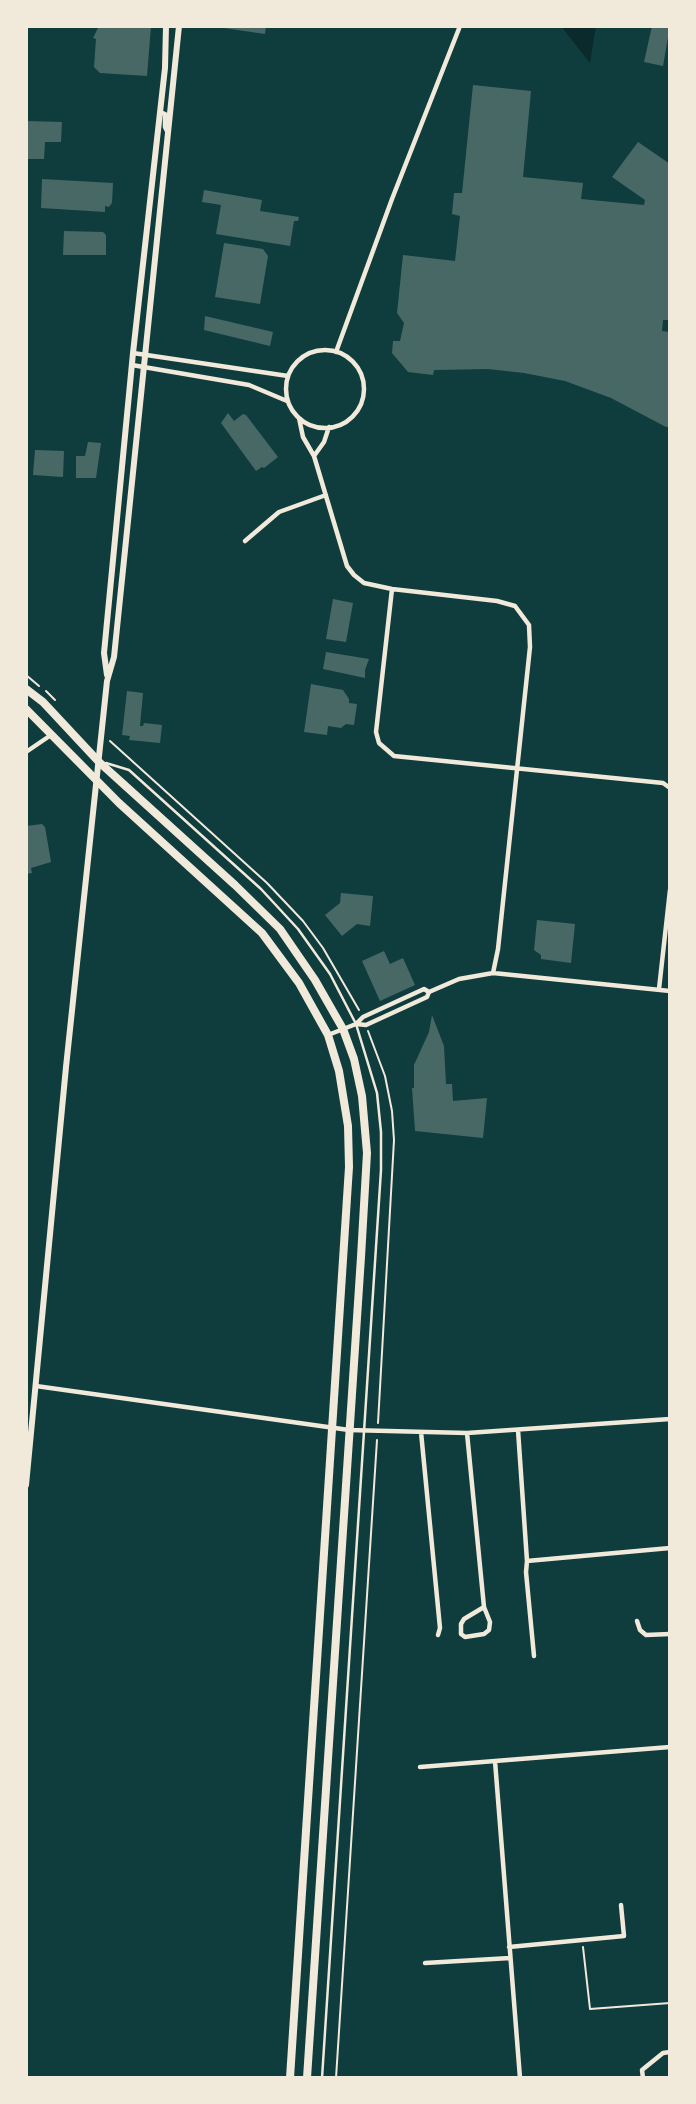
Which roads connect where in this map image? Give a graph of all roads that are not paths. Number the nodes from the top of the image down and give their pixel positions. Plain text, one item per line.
1 (166, 26) edge
2 (180, 26) edge
3 (460, 26) edge
4 (160, 112) junction
5 (168, 134) junction
6 (336, 352) junction
7 (133, 353) junction
8 (146, 355) junction
9 (132, 365) junction
10 (145, 367) junction
11 (288, 376) junction
12 (288, 401) junction
13 (299, 418) junction
14 (329, 427) junction
15 (314, 456) junction
16 (326, 495) junction
17 (245, 541) dead end
18 (392, 589) junction
19 (107, 681) junction
20 (26, 689) edge
21 (26, 709) edge
22 (51, 735) junction
23 (26, 752) edge
24 (99, 762) junction
25 (516, 769) junction
26 (97, 781) junction
27 (670, 788) edge
28 (670, 890) edge
29 (493, 973) junction
30 (659, 989) junction
31 (670, 990) edge
32 (429, 992) junction
33 (356, 1024) junction
34 (343, 1030) junction
35 (328, 1035) junction
36 (36, 1386) junction
37 (670, 1419) edge
38 (333, 1429) junction
39 (349, 1430) junction
40 (364, 1430) junction
41 (518, 1430) junction
42 (421, 1432) junction
43 (467, 1433) junction
44 (29, 1437) edge
45 (26, 1485) edge
46 (670, 1548) edge
47 (527, 1561) junction
48 (484, 1607) junction
49 (637, 1621) dead end
50 (670, 1634) edge
51 (438, 1635) dead end
52 (534, 1656) dead end
53 (670, 1747) edge
54 (495, 1761) junction
55 (420, 1767) dead end
56 (621, 1905) dead end
57 (509, 1947) junction
58 (510, 1958) junction
59 (425, 1963) dead end
60 (670, 2052) edge
61 (290, 2078) edge
62 (307, 2078) edge
63 (322, 2078) edge
64 (520, 2078) edge
65 (643, 2078) edge

1 - 4 street
2 - 5 street
3 - 6 street
4 - 5 street
4 - 7 street
5 - 8 street
6 - 11 street
6 - 14 street
7 - 8 street
7 - 9 street
8 - 10 street
8 - 11 street
9 - 10 street
9 - 19 street
10 - 12 street
10 - 19 street
11 - 12 street
12 - 13 street
13 - 14 street
13 - 15 street
14 - 15 street
15 - 16 street
16 - 17 street
16 - 18 street
18 - 25 street
18 - 25 street
19 - 24 street
20 - 24 main road
21 - 22 main road
22 - 23 street
22 - 26 main road
24 - 26 street
24 - 33 lane
24 - 34 main road
25 - 27 street
25 - 29 street
26 - 35 main road
26 - 36 street
28 - 30 street
29 - 30 street
29 - 32 street
30 - 31 street
32 - 33 street
32 - 33 street
33 - 34 street
33 - 40 lane
34 - 35 street
34 - 39 main road
35 - 38 main road
36 - 38 street
36 - 44 street
37 - 41 street
38 - 39 street
38 - 61 main road
39 - 40 street
39 - 62 main road
40 - 42 street
40 - 63 lane
41 - 43 street
41 - 47 street
42 - 43 street
42 - 51 street
43 - 48 street
44 - 45 street
46 - 47 street
47 - 52 street
48 - 48 street
49 - 50 street
53 - 54 street
54 - 55 street
54 - 57 street
56 - 57 street
57 - 58 street
58 - 59 street
58 - 64 street
60 - 65 street

